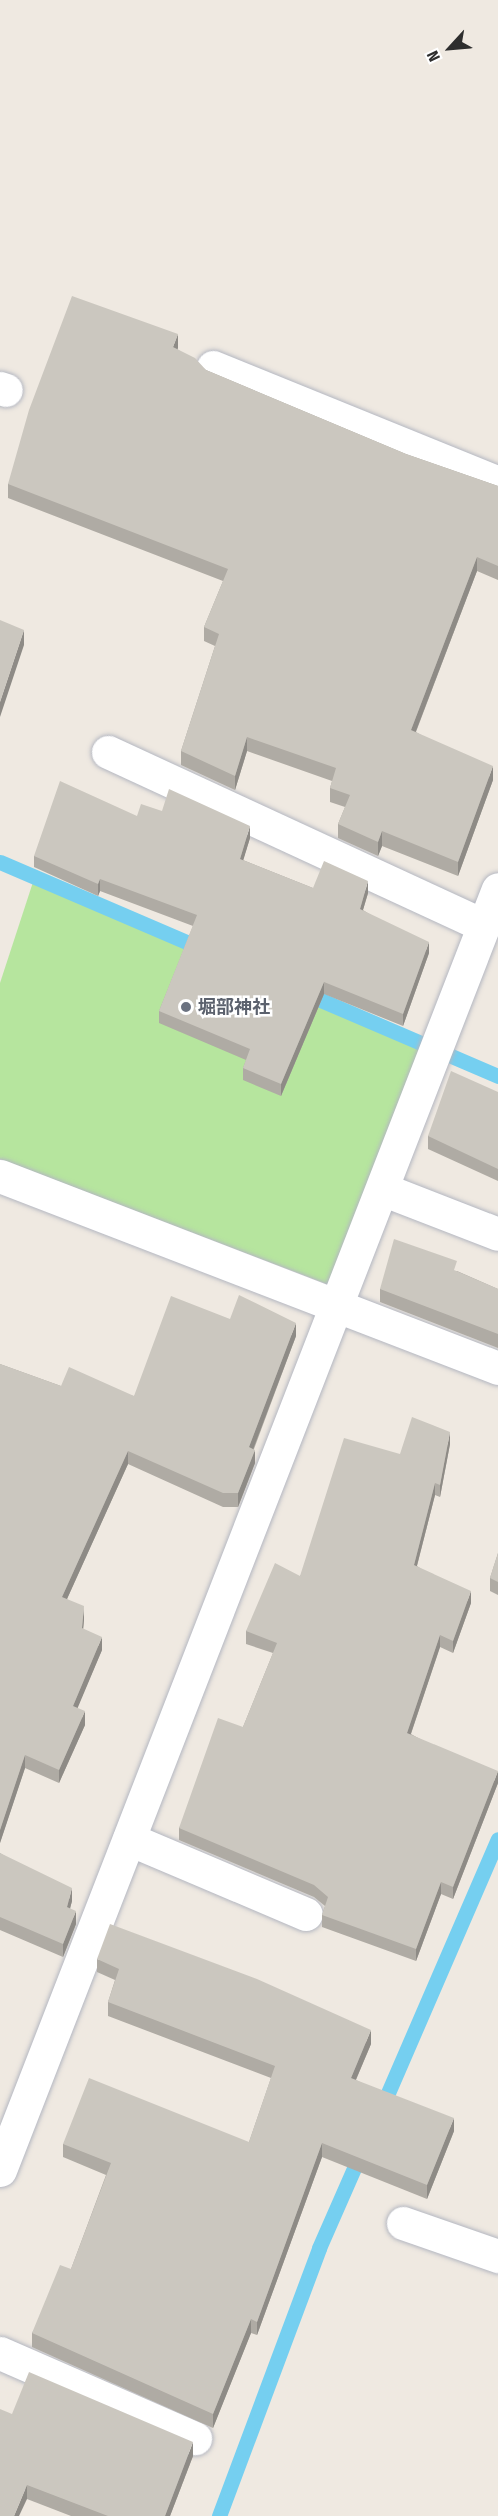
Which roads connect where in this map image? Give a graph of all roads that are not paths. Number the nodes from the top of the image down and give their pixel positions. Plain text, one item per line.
1 (213, 367) dead end
2 (498, 483) edge
3 (108, 752) dead end
4 (498, 890) edge
5 (484, 926) junction
6 (0, 1176) edge
7 (382, 1189) junction
8 (498, 1234) edge
9 (338, 1306) junction
10 (498, 1368) edge
11 (129, 1839) junction
12 (306, 1914) dead end
13 (0, 2170) edge
14 (403, 2223) dead end
15 (498, 2256) edge
16 (0, 2353) edge
17 (195, 2438) dead end

1 - 2 street
3 - 5 street
4 - 5 street
5 - 7 street
6 - 9 street
7 - 8 street
7 - 9 street
9 - 10 street
9 - 11 street
11 - 12 street
11 - 13 street
14 - 15 street
16 - 17 street

